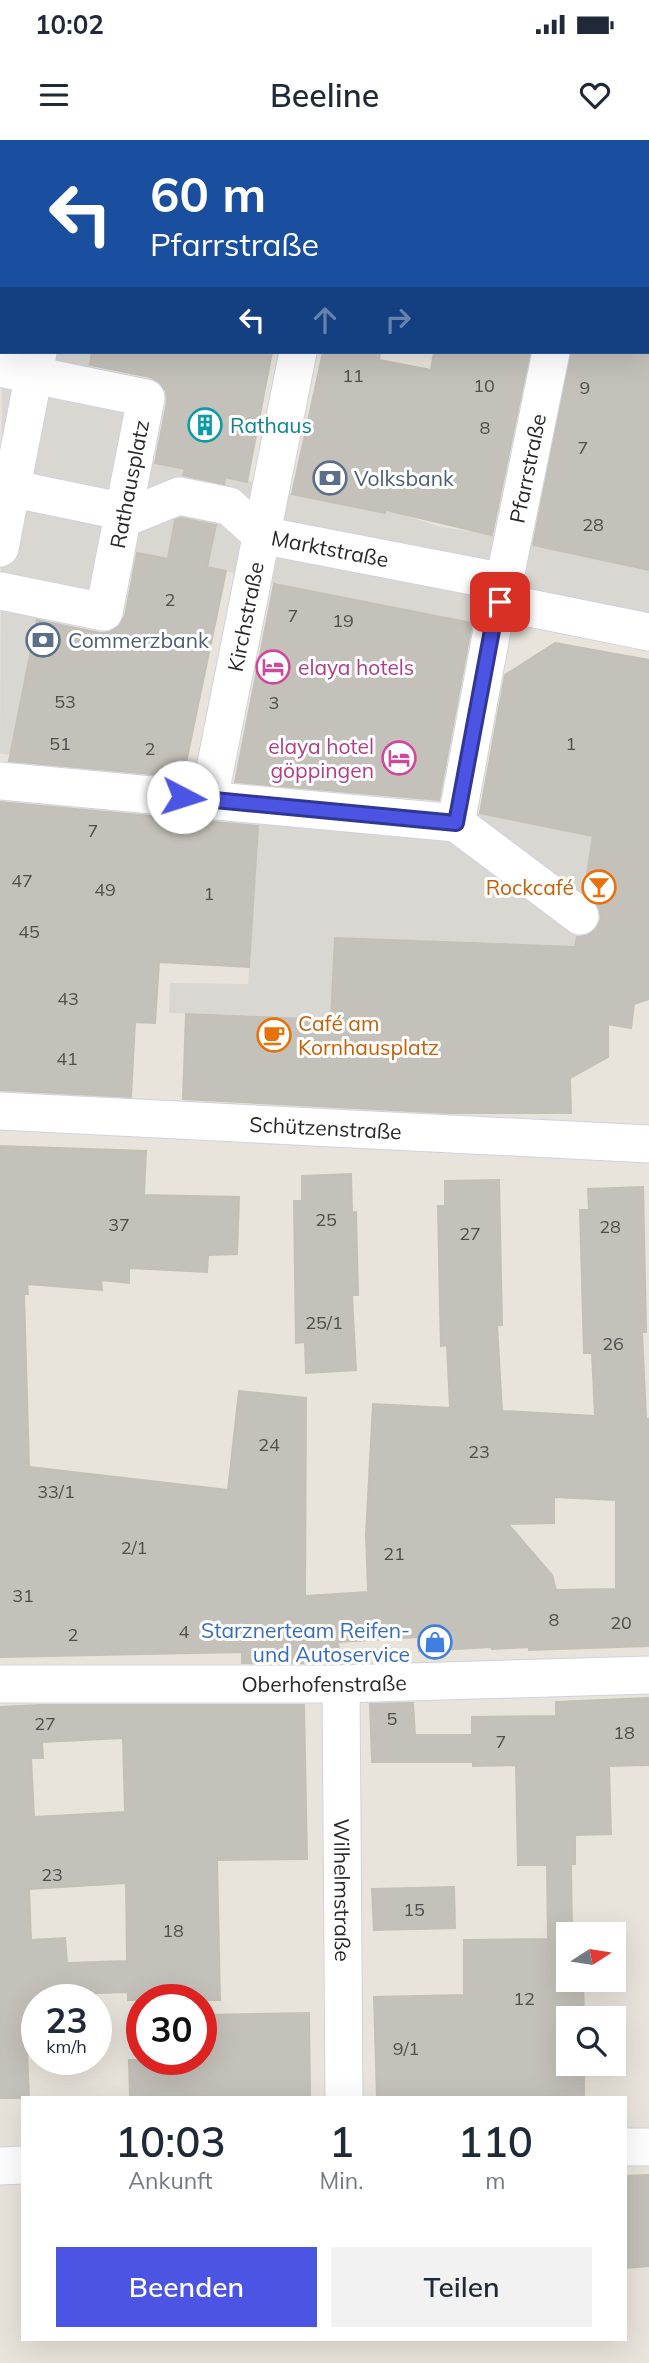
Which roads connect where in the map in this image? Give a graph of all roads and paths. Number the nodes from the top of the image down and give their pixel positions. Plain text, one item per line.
1 (298, 354) edge
2 (551, 354) edge
3 (27, 364) edge
4 (6, 487) edge
5 (124, 512) junction
6 (261, 535) junction
7 (0, 548) edge
8 (0, 591) edge
9 (502, 592) junction
10 (649, 632) edge
11 (0, 781) edge
12 (209, 799) junction
13 (456, 823) junction
14 (580, 916) dead end
15 (0, 1111) edge
16 (649, 1144) edge
17 (649, 1675) edge
18 (0, 1684) edge
19 (341, 1684) junction
20 (344, 2096) edge
21 (627, 2147) edge
22 (649, 2147) edge
23 (21, 2165) edge
24 (0, 2166) edge

1 - 6 street, Kirchstraße
2 - 9 street, Pfarrstraße
3 - 4 street
3 - 5 street, Rathausplatz
4 - 5 street, Marktstraße
4 - 7 street
5 - 6 street, Marktstraße
5 - 8 street, Rathausplatz
6 - 9 street, Marktstraße
6 - 12 street, Kirchstraße
9 - 10 street, Marktstraße
9 - 13 street, Pfarrstraße
11 - 12 street
12 - 13 street
13 - 14 street
15 - 16 street, Schützenstraße
17 - 19 street, Oberhofenstraße
18 - 19 street, Oberhofenstraße
19 - 20 street, Wilhelmstraße
21 - 22 street
23 - 24 street

